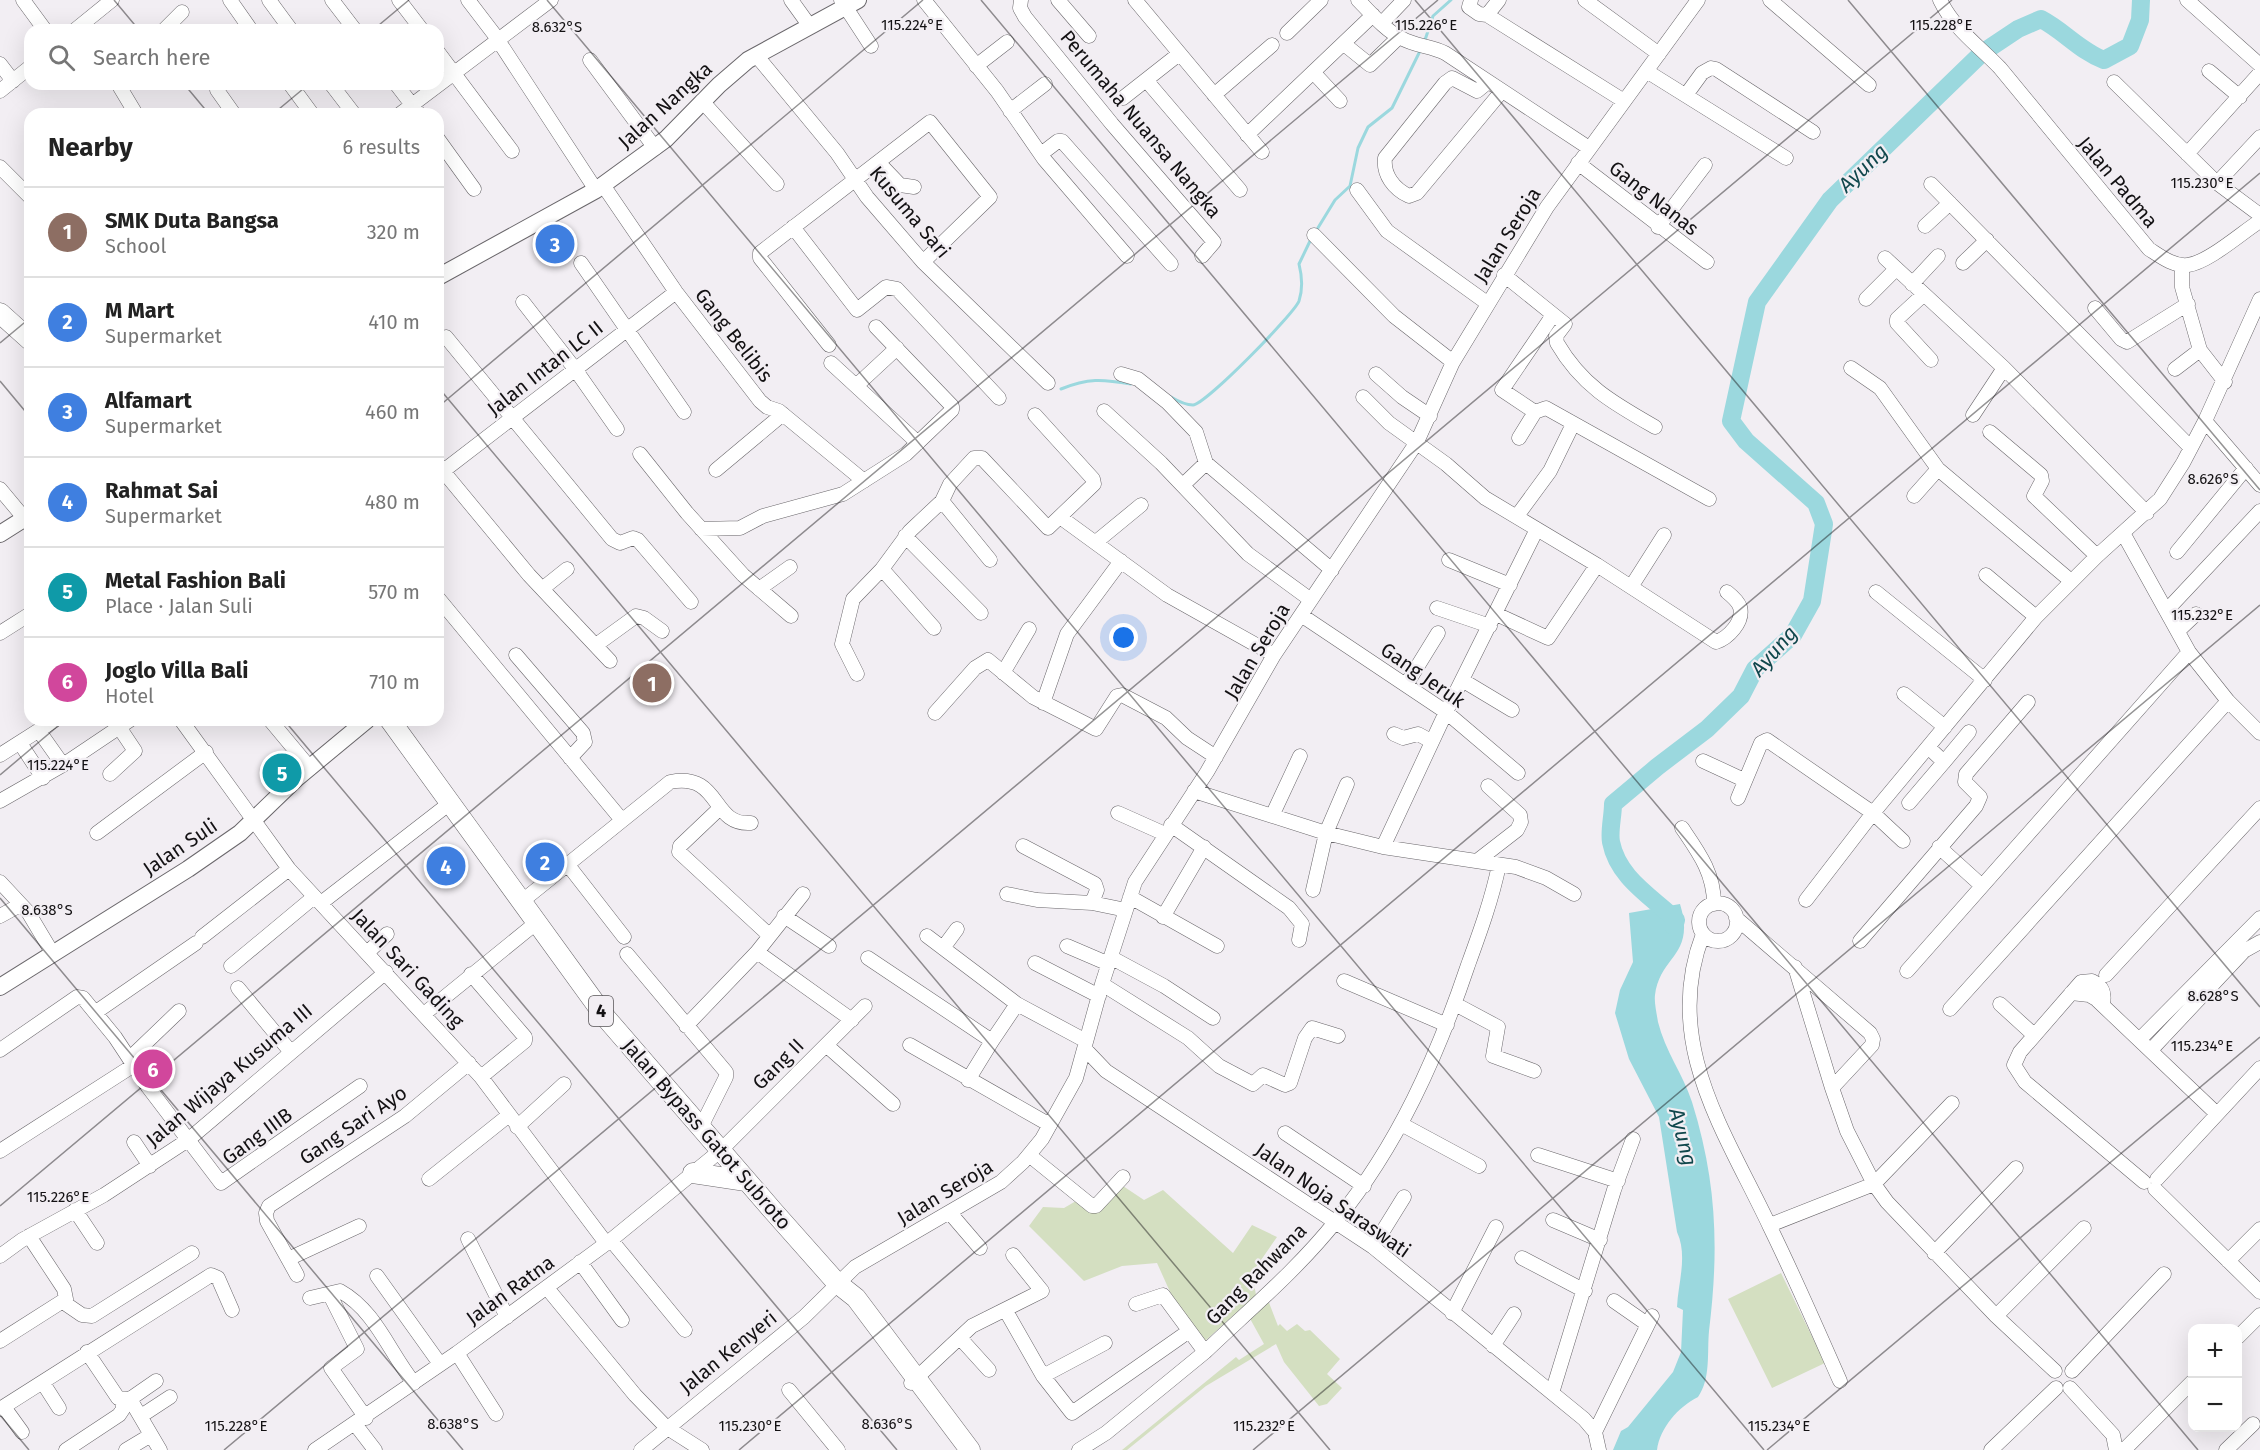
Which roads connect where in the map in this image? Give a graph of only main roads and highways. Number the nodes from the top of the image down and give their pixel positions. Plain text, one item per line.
1 (848, 2) edge
2 (444, 274) edge
3 (0, 313) edge
4 (24, 335) edge
5 (24, 522) edge
6 (0, 534) edge
7 (360, 726) edge
8 (394, 726) edge
9 (0, 987) edge
10 (693, 1173) road end
11 (746, 1181) junction
12 (914, 1380) junction
13 (960, 1450) edge
14 (970, 1450) edge

1 - 2 main road, Jalan Nangka
3 - 4 highway
5 - 6 main road
7 - 9 main road, Jalan Suli
8 - 11 highway, Jalan Bypass Gatot Subroto / 4
10 - 11 highway
11 - 12 highway, Jalan Bypass Gatot Subroto / 4
12 - 13 highway, Jalan Bypass Gatot Subroto / 4
12 - 14 highway, Jalan Bypass Gatot Subroto / 4

